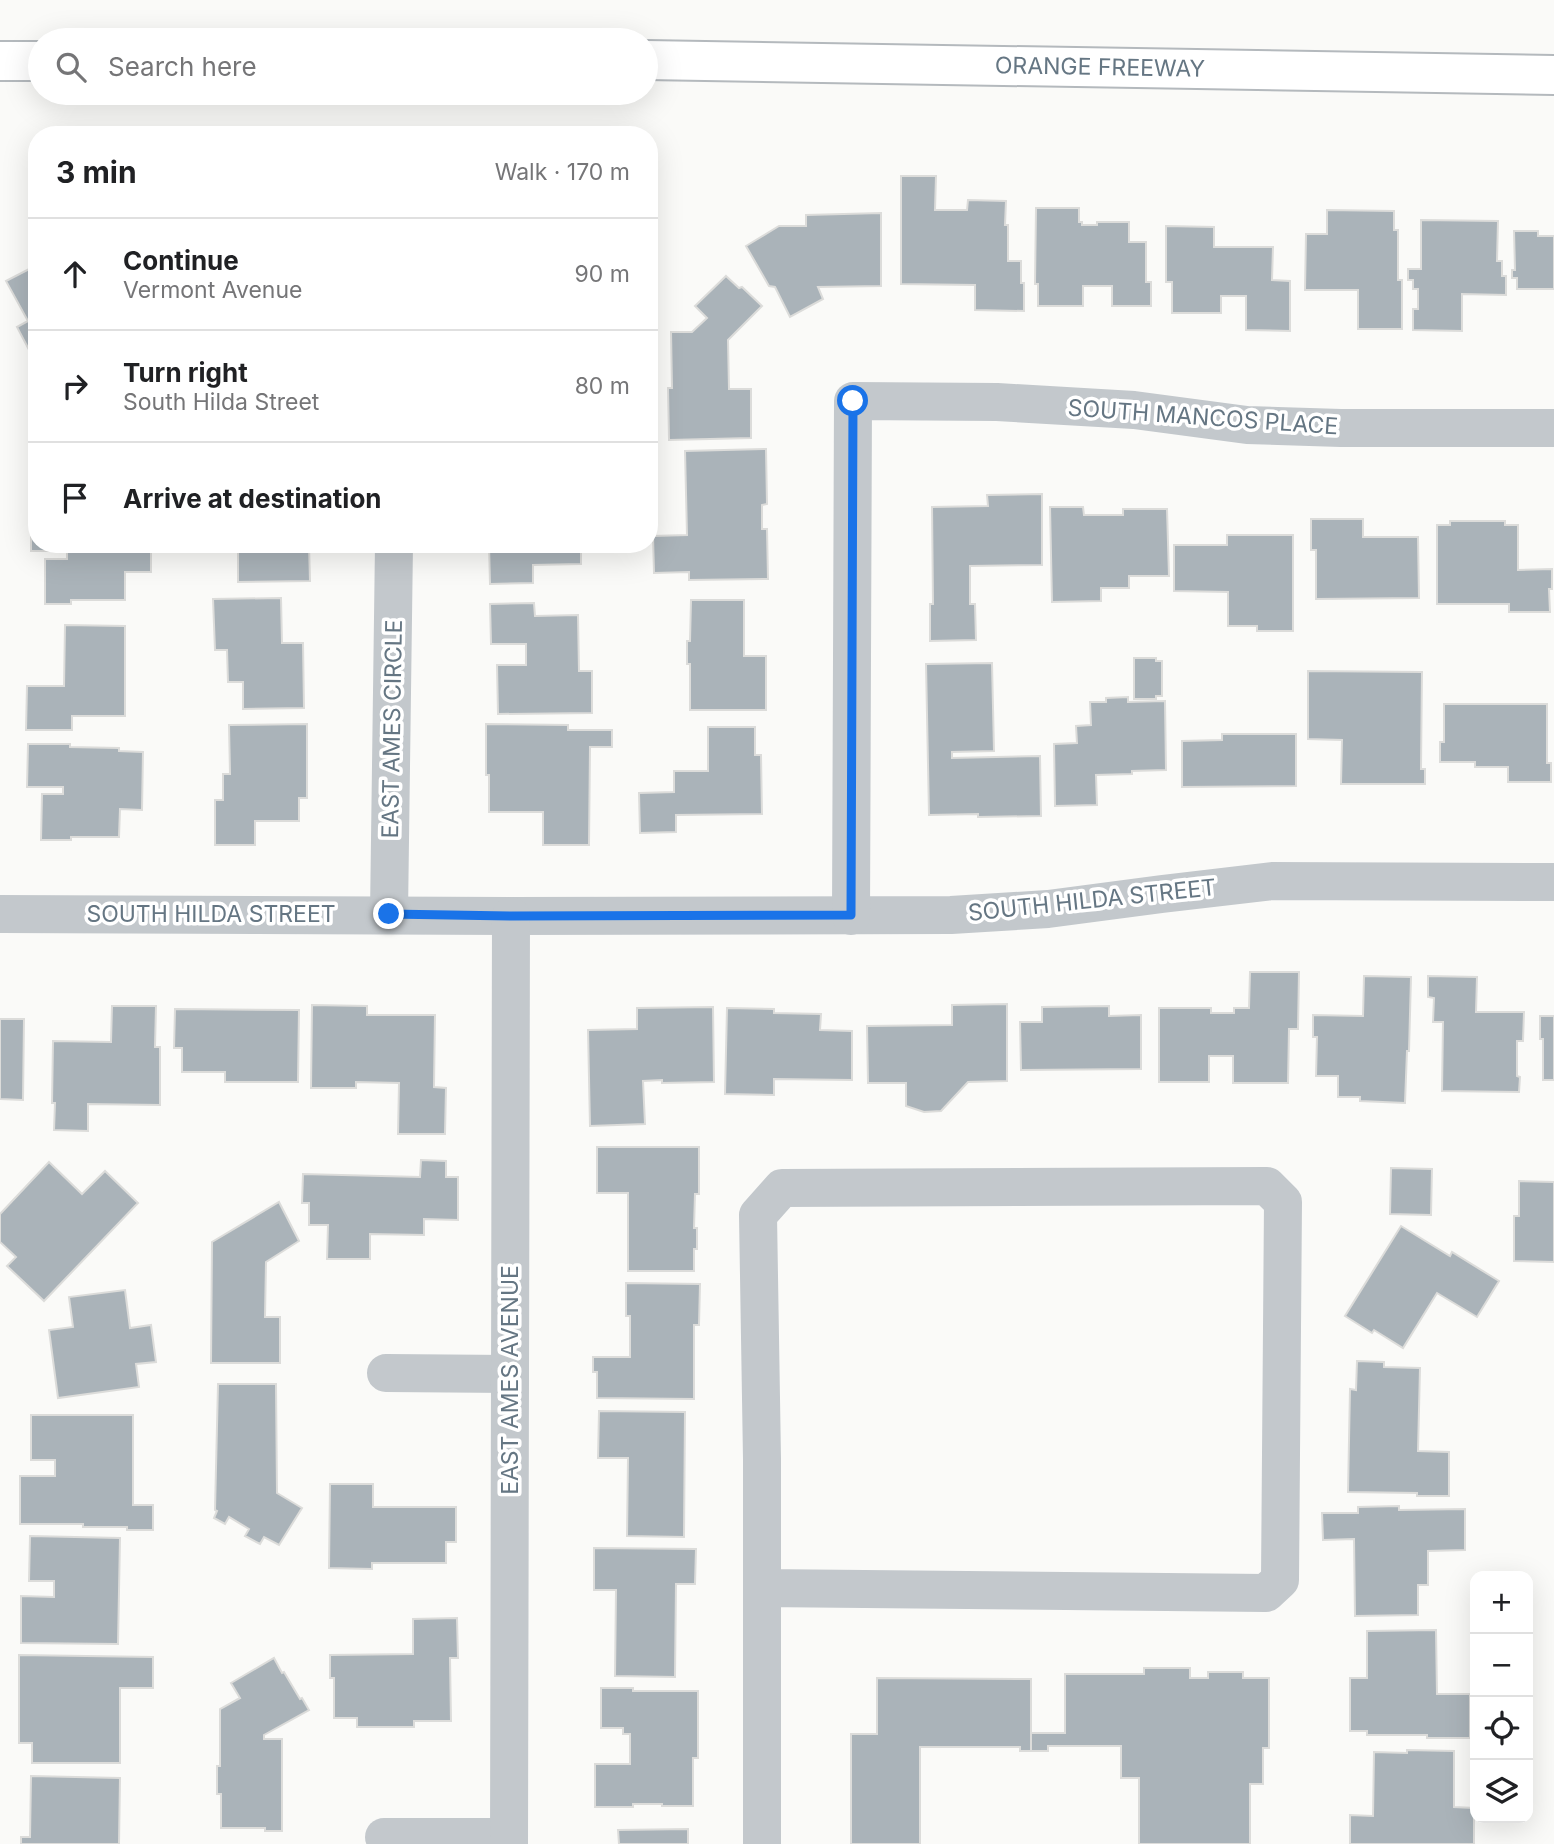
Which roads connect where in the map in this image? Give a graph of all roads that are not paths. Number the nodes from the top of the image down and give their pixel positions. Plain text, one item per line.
1 (658, 60) edge
2 (0, 61) edge
3 (28, 61) edge
4 (1554, 75) edge
5 (1554, 428) edge
6 (394, 553) edge
7 (1554, 882) edge
8 (0, 914) edge
9 (389, 914) junction
10 (851, 915) junction
11 (511, 916) junction
12 (386, 1373) dead end
13 (510, 1374) junction
14 (762, 1588) junction
15 (384, 1837) dead end
16 (509, 1841) edge
17 (762, 1844) edge

1 - 4 highway, ORANGE FREEWAY
2 - 3 highway
5 - 10 street, SOUTH MANCOS PLACE
6 - 9 street, EAST AMES CIRCLE
7 - 10 street, SOUTH HILDA STREET
8 - 9 street, SOUTH HILDA STREET
9 - 11 street, SOUTH HILDA STREET
10 - 11 street, SOUTH HILDA STREET
11 - 13 street, EAST AMES AVENUE
12 - 13 street
13 - 16 street, EAST AMES AVENUE
14 - 14 street
14 - 17 street
15 - 16 street

